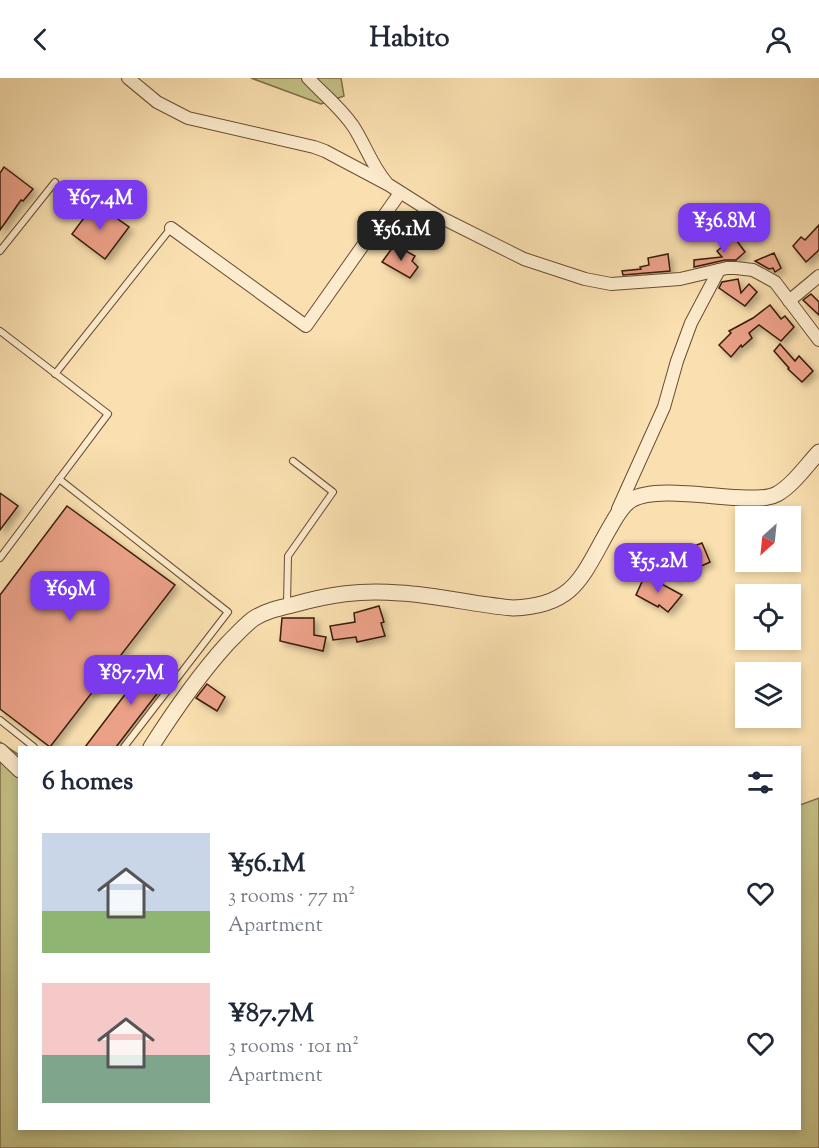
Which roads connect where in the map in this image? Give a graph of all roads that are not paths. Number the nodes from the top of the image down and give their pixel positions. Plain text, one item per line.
1 (128, 78) edge
2 (308, 78) edge
3 (55, 182) dead end
4 (389, 185) junction
5 (400, 193) junction
6 (171, 228) joint
7 (0, 251) edge
8 (719, 270) junction
9 (819, 276) edge
10 (789, 301) junction
11 (0, 330) edge
12 (819, 340) edge
13 (55, 374) junction
14 (819, 452) edge
15 (293, 461) dead end
16 (59, 479) junction
17 (611, 525) junction
18 (0, 558) edge
19 (287, 606) junction
20 (0, 720) edge
21 (33, 746) edge
22 (125, 746) edge
23 (152, 746) edge
24 (0, 751) edge
25 (18, 768) edge

1 - 4 street
2 - 4 street
3 - 7 lane
4 - 5 street
5 - 6 street
5 - 8 street
6 - 13 lane
8 - 10 street
8 - 17 street
9 - 10 street
10 - 12 street
11 - 13 lane
13 - 16 lane
14 - 17 street
15 - 19 lane
16 - 18 lane
16 - 22 lane
17 - 19 street
19 - 23 street
20 - 21 lane
24 - 25 street

